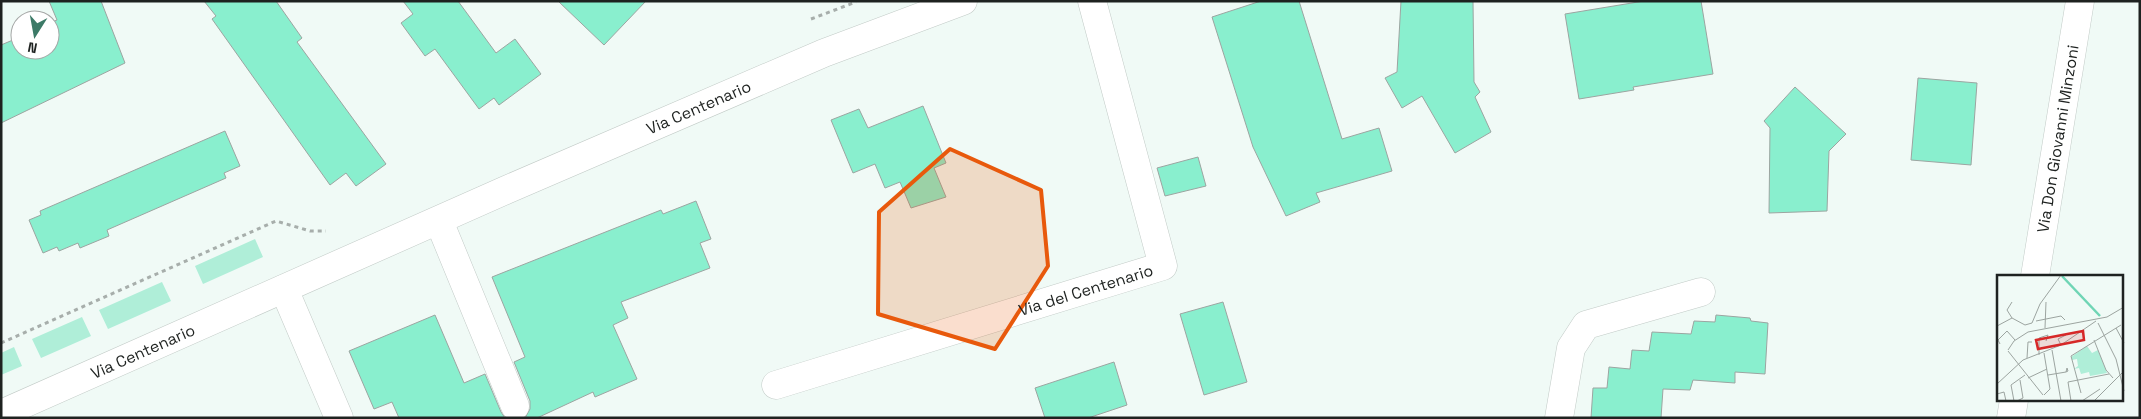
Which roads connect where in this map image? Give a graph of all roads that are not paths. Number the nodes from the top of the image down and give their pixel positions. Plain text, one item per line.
1 (963, 1) edge
2 (1092, 1) edge
3 (2080, 1) edge
4 (439, 221) junction
5 (2034, 275) edge
6 (284, 289) junction
7 (1701, 292) dead end
8 (776, 385) dead end
9 (2014, 402) edge
10 (515, 406) dead end
11 (1, 414) edge
12 (339, 418) edge
13 (1559, 418) edge
14 (2011, 418) edge

1 - 4 street, Via Centenario
2 - 8 street, Via del Centenario
3 - 5 street, Via Don Giovanni Minzoni
4 - 6 street, Via Centenario
4 - 10 street
6 - 11 street, Via Centenario
6 - 12 street
7 - 13 street
9 - 14 street

